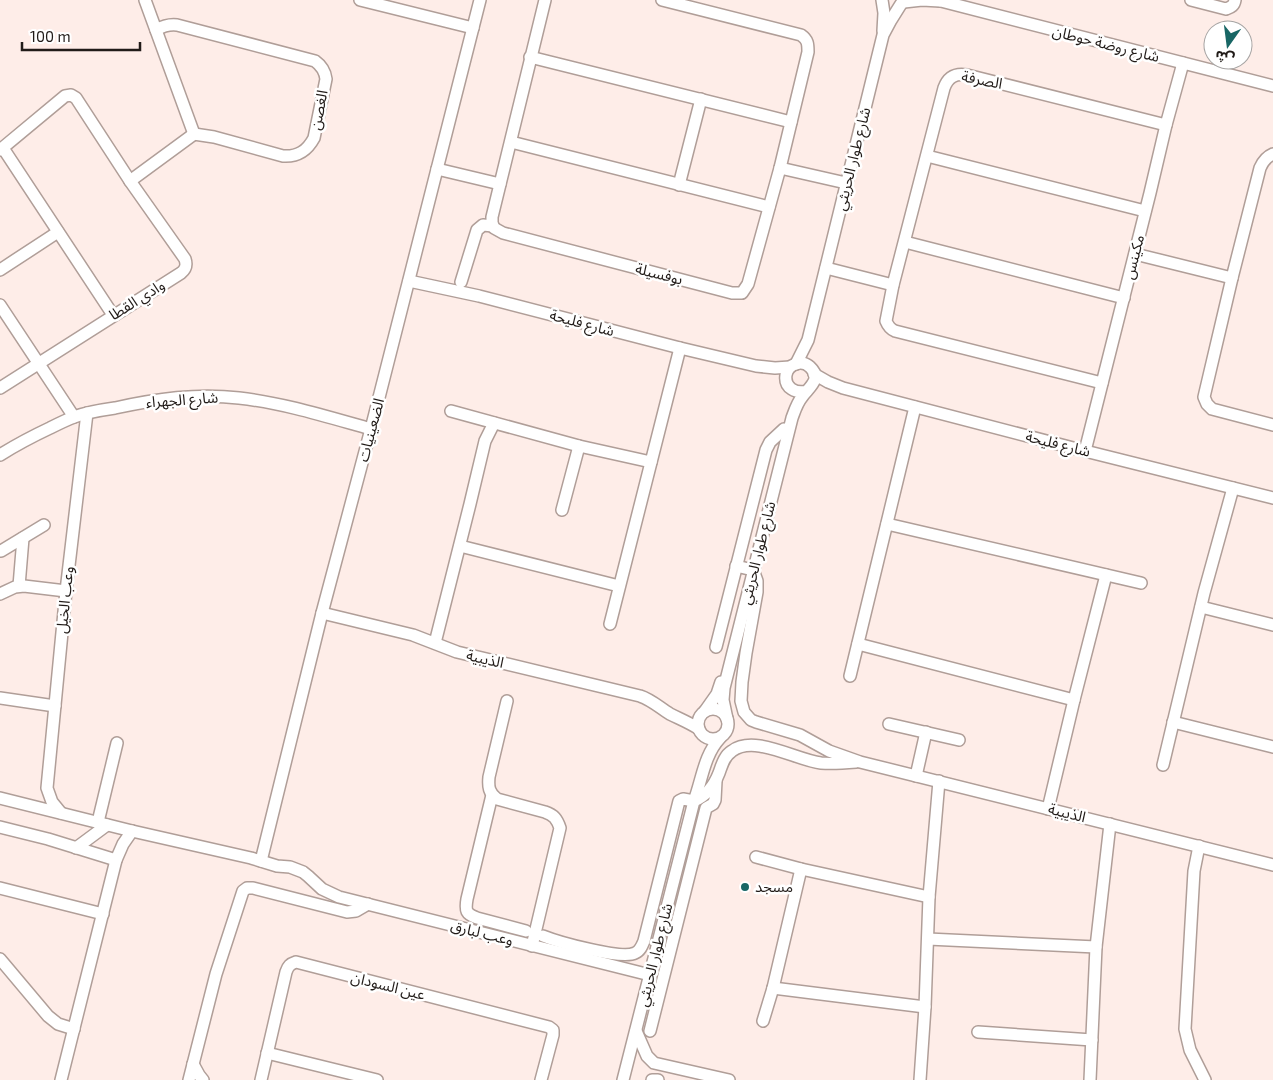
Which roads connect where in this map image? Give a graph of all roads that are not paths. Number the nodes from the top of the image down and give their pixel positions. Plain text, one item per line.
1 (145, 0) edge
2 (360, 0) edge
3 (480, 0) edge
4 (545, 0) edge
5 (662, 0) edge
6 (882, 0) edge
7 (1192, 0) edge
8 (1235, 0) edge
9 (938, 1) edge
10 (904, 2) edge
11 (473, 28) junction
12 (156, 30) junction
13 (883, 36) junction
14 (530, 57) junction
15 (1183, 63) junction
16 (1273, 86) edge
17 (701, 99) junction
18 (791, 122) junction
19 (1166, 125) junction
20 (194, 134) junction
21 (511, 142) junction
22 (1, 149) edge
23 (1273, 154) edge
24 (927, 156) junction
25 (780, 168) junction
26 (437, 169) junction
27 (130, 181) junction
28 (846, 183) junction
29 (500, 184) junction
30 (679, 185) junction
31 (769, 207) junction
32 (1145, 211) junction
33 (493, 226) junction
34 (58, 232) junction
35 (905, 242) junction
36 (1135, 254) junction
37 (826, 268) junction
38 (0, 270) edge
39 (1232, 278) junction
40 (408, 281) junction
41 (461, 282) dead end
42 (893, 285) junction
43 (1124, 298) junction
44 (0, 305) edge
45 (113, 315) junction
46 (808, 340) junction
47 (680, 348) junction
48 (38, 362) junction
49 (793, 365) junction
50 (756, 366) junction
51 (813, 371) junction
52 (1102, 383) junction
53 (787, 384) junction
54 (0, 388) edge
55 (843, 388) junction
56 (808, 390) junction
57 (916, 407) junction
58 (451, 411) dead end
59 (87, 413) junction
60 (74, 417) junction
61 (494, 423) junction
62 (1273, 426) edge
63 (371, 429) junction
64 (784, 429) junction
65 (579, 446) junction
66 (1085, 451) junction
67 (0, 455) edge
68 (651, 462) junction
69 (1233, 488) junction
70 (1273, 498) edge
71 (562, 510) dead end
72 (887, 524) junction
73 (44, 525) dead end
74 (23, 538) junction
75 (460, 546) junction
76 (1, 552) edge
77 (736, 566) junction
78 (751, 569) junction
79 (1106, 575) junction
80 (1141, 583) dead end
81 (19, 586) junction
82 (619, 586) junction
83 (66, 591) junction
84 (0, 594) edge
85 (1201, 607) junction
86 (322, 613) junction
87 (610, 624) dead end
88 (1273, 625) edge
89 (435, 643) junction
90 (858, 644) junction
91 (716, 647) dead end
92 (850, 676) dead end
93 (0, 698) edge
94 (649, 699) junction
95 (1074, 700) junction
96 (507, 701) dead end
97 (55, 706) junction
98 (705, 711) junction
99 (727, 719) junction
100 (1173, 722) junction
101 (889, 724) dead end
102 (699, 731) junction
103 (926, 732) junction
104 (720, 738) junction
105 (959, 740) dead end
106 (117, 743) dead end
107 (1273, 747) edge
108 (829, 751) junction
109 (860, 762) junction
110 (826, 763) junction
111 (1162, 766) dead end
112 (916, 776) junction
113 (716, 781) junction
114 (939, 781) junction
115 (47, 788) junction
116 (492, 795) junction
117 (0, 798) edge
118 (694, 801) junction
119 (32, 806) junction
120 (1048, 808) junction
121 (61, 814) junction
122 (102, 824) junction
123 (1110, 824) junction
124 (0, 827) edge
125 (132, 831) junction
126 (671, 831) junction
127 (685, 834) junction
128 (1199, 846) junction
129 (76, 848) junction
130 (756, 857) dead end
131 (116, 860) junction
132 (261, 861) junction
133 (663, 865) junction
134 (1273, 865) edge
135 (677, 868) junction
136 (801, 869) junction
137 (0, 888) edge
138 (929, 897) junction
139 (368, 904) junction
140 (103, 914) junction
141 (526, 931) dead end
142 (543, 936) dead end
143 (928, 939) junction
144 (532, 946) junction
145 (1096, 947) junction
146 (0, 959) edge
147 (650, 975) junction
148 (773, 988) junction
149 (925, 1007) junction
150 (763, 1021) dead end
151 (74, 1029) junction
152 (636, 1031) junction
153 (650, 1031) dead end
154 (978, 1032) dead end
155 (1092, 1040) junction
156 (267, 1053) junction
157 (193, 1064) junction
158 (372, 1079) edge
159 (61, 1080) edge
160 (189, 1080) edge
161 (203, 1080) edge
162 (261, 1080) edge
163 (541, 1080) edge
164 (623, 1080) edge
165 (652, 1080) edge
166 (658, 1080) edge
167 (729, 1080) edge
168 (920, 1080) edge
169 (1090, 1080) edge
170 (1205, 1080) edge

1 - 12 street
2 - 11 street
3 - 11 street, الضعينيات
4 - 14 street
5 - 18 street, بوفسيلة
6 - 10 street, شارع روضة حوطان
6 - 13 street, شارع طوار الحريثي
7 - 8 street
9 - 10 street, شارع روضة حوطان
9 - 15 street, شارع روضة حوطان
10 - 13 street, شارع طوار الحريثي
11 - 26 street, الضعينيات
12 - 20 street
12 - 20 street, الغصن
13 - 28 street, شارع طوار الحريثي
14 - 17 street
14 - 21 street
15 - 16 street, شارع روضة حوطان
15 - 19 street, مكينس
17 - 18 street
17 - 30 street
18 - 25 street, بوفسيلة
19 - 24 street, الصرفة
19 - 32 street, مكينس
20 - 27 street
21 - 29 street
21 - 30 street
22 - 27 street, وادي القطا
22 - 34 street
23 - 39 street
24 - 32 street
24 - 35 street, الصرفة
25 - 28 street
25 - 31 street, بوفسيلة
26 - 29 street
26 - 40 street, الضعينيات
27 - 45 street, وادي القطا
28 - 37 street, شارع طوار الحريثي
29 - 33 street
30 - 31 street
31 - 33 street, بوفسيلة
32 - 36 street, مكينس
33 - 41 street
34 - 38 street
34 - 45 street
35 - 42 street, الصرفة
35 - 43 street
36 - 39 street
36 - 43 street, مكينس
37 - 42 street
37 - 46 street, شارع طوار الحريثي
39 - 62 street
40 - 47 street, شارع فليحة
40 - 63 street, الضعينيات
42 - 52 street, الصرفة
43 - 52 street, مكينس
44 - 48 street
45 - 48 street, وادي القطا
46 - 49 street, شارع طوار الحريثي
46 - 51 street, شارع طوار الحريثي
47 - 50 street, شارع فليحة
47 - 68 street
48 - 54 street, وادي القطا
48 - 60 street
49 - 50 street, شارع فليحة
49 - 51 street
49 - 53 street
50 - 53 street, شارع فليحة
51 - 55 street, شارع فليحة
51 - 56 street
52 - 66 street, مكينس
53 - 56 street
53 - 64 street, شارع طوار الحريثي
55 - 56 street, شارع فليحة
55 - 57 street, شارع فليحة
56 - 78 street, شارع طوار الحريثي
57 - 66 street, شارع فليحة
57 - 72 street
58 - 61 street
59 - 60 street, شارع الجهراء
59 - 63 street, شارع الجهراء
59 - 83 street, وعب الخيل
60 - 67 street, شارع الجهراء
61 - 65 street
61 - 75 street
63 - 86 street, الضعينيات
64 - 77 street
64 - 78 street, شارع طوار الحريثي
65 - 68 street
65 - 71 street
66 - 69 street, شارع فليحة
68 - 82 street
69 - 70 street, شارع فليحة
69 - 85 street
72 - 79 street
72 - 90 street
73 - 74 street
74 - 76 street
74 - 81 street
75 - 82 street
75 - 89 street
77 - 78 street
77 - 91 street
78 - 98 street, شارع طوار الحريثي
78 - 99 street, شارع طوار الحريثي
78 - 108 street, الذيبية
79 - 80 street
79 - 95 street
81 - 83 street
81 - 84 street
82 - 87 street
83 - 97 street, وعب الخيل
85 - 88 street
85 - 100 street
86 - 89 street, الذيبية
86 - 132 street, الضعينيات
89 - 94 street, الذيبية
90 - 92 street
90 - 95 street
93 - 97 street
94 - 98 street, الذيبية
94 - 102 street, الذيبية
95 - 120 street
96 - 116 street
97 - 115 street, وعب الخيل
98 - 99 street
98 - 102 street
99 - 104 street
100 - 107 street
100 - 111 street
101 - 103 street
102 - 104 street
102 - 118 street, شارع طوار الحريثي
103 - 105 street
103 - 112 street
104 - 118 street, شارع طوار الحريثي
106 - 122 street
108 - 109 street, الذيبية
108 - 110 street
109 - 110 street, الذيبية
109 - 112 street, الذيبية
110 - 113 street, الذيبية
112 - 114 street, الذيبية
113 - 118 street, الذيبية
113 - 153 street
114 - 120 street, الذيبية
114 - 138 street
115 - 119 street
115 - 121 street
116 - 141 street
116 - 144 street
117 - 119 street, وعب لبارق
118 - 126 street, الذيبية
118 - 127 street, شارع طوار الحريثي
119 - 121 street, وعب لبارق
120 - 123 street, الذيبية
121 - 122 street, وعب لبارق
122 - 125 street, وعب لبارق
122 - 129 street
123 - 128 street, الذيبية
123 - 145 street
124 - 129 street
125 - 131 street
125 - 132 street, وعب لبارق
126 - 127 street
126 - 133 street
127 - 135 street, شارع طوار الحريثي
128 - 134 street, الذيبية
128 - 170 street
129 - 131 street
130 - 136 street
131 - 140 street
132 - 139 street, وعب لبارق
133 - 135 street
133 - 142 street
135 - 147 street, شارع طوار الحريثي
136 - 138 street
136 - 148 street
137 - 140 street
138 - 143 street
139 - 144 street, وعب لبارق
139 - 157 street
140 - 151 street
143 - 145 street
143 - 149 street
144 - 147 street, وعب لبارق
145 - 155 street
146 - 151 street
147 - 152 street, شارع طوار الحريثي
148 - 149 street
148 - 150 street
149 - 168 street
151 - 159 street
152 - 164 street, شارع طوار الحريثي
152 - 167 street
154 - 155 street
155 - 169 street
156 - 158 street
156 - 162 street, عين السودان
156 - 163 street, عين السودان
157 - 160 street
157 - 161 street
165 - 166 street

